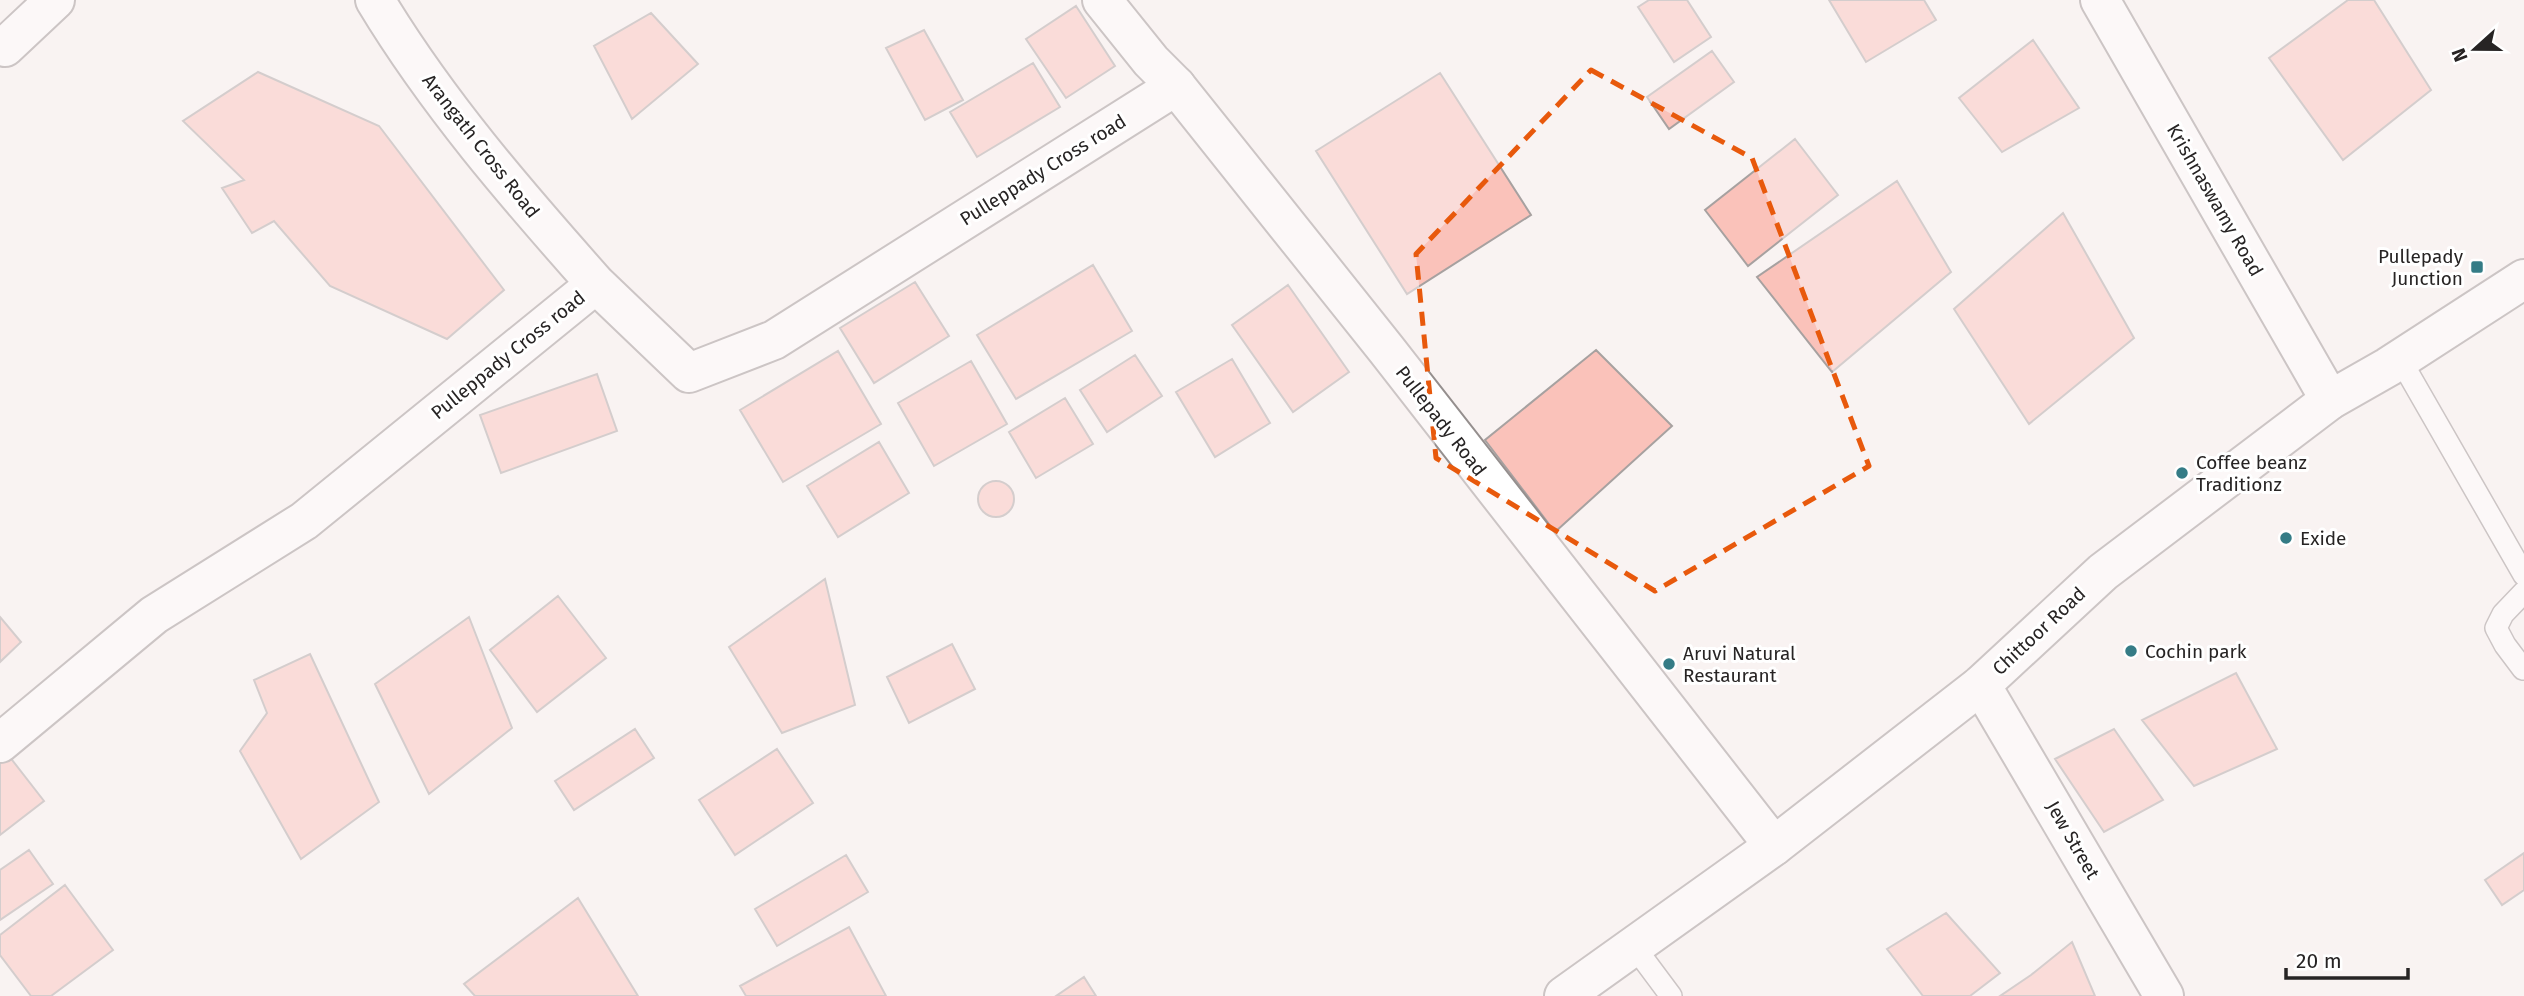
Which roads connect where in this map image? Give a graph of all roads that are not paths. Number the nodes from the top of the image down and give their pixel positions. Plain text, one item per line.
1 (55, 0) edge
2 (375, 0) edge
3 (1102, 0) edge
4 (2100, 0) edge
5 (5, 47) dead end
6 (1175, 86) junction
7 (2524, 279) edge
8 (596, 284) junction
9 (2400, 359) junction
10 (2329, 400) junction
11 (2524, 575) edge
12 (2524, 592) edge
13 (2523, 669) edge
14 (1981, 685) junction
15 (0, 743) edge
16 (1774, 846) junction
17 (1633, 945) junction
18 (1564, 996) edge
19 (1671, 996) edge
20 (2164, 996) edge

1 - 5 street
2 - 8 street, Arangath Cross Road
3 - 6 street, Pullepady Road
4 - 10 street, Krishnaswamy Road
6 - 8 street, Pulleppady Cross road
6 - 16 street, Pullepady Road
7 - 9 street, Chittoor Road
8 - 15 street, Pulleppady Cross road
9 - 10 street, Chittoor Road
9 - 11 lane
10 - 14 street, Chittoor Road
12 - 13 lane
14 - 16 street, Chittoor Road
14 - 20 street, Jew Street
16 - 17 street, Chittoor Road
17 - 18 street, Chittoor Road
17 - 19 lane

